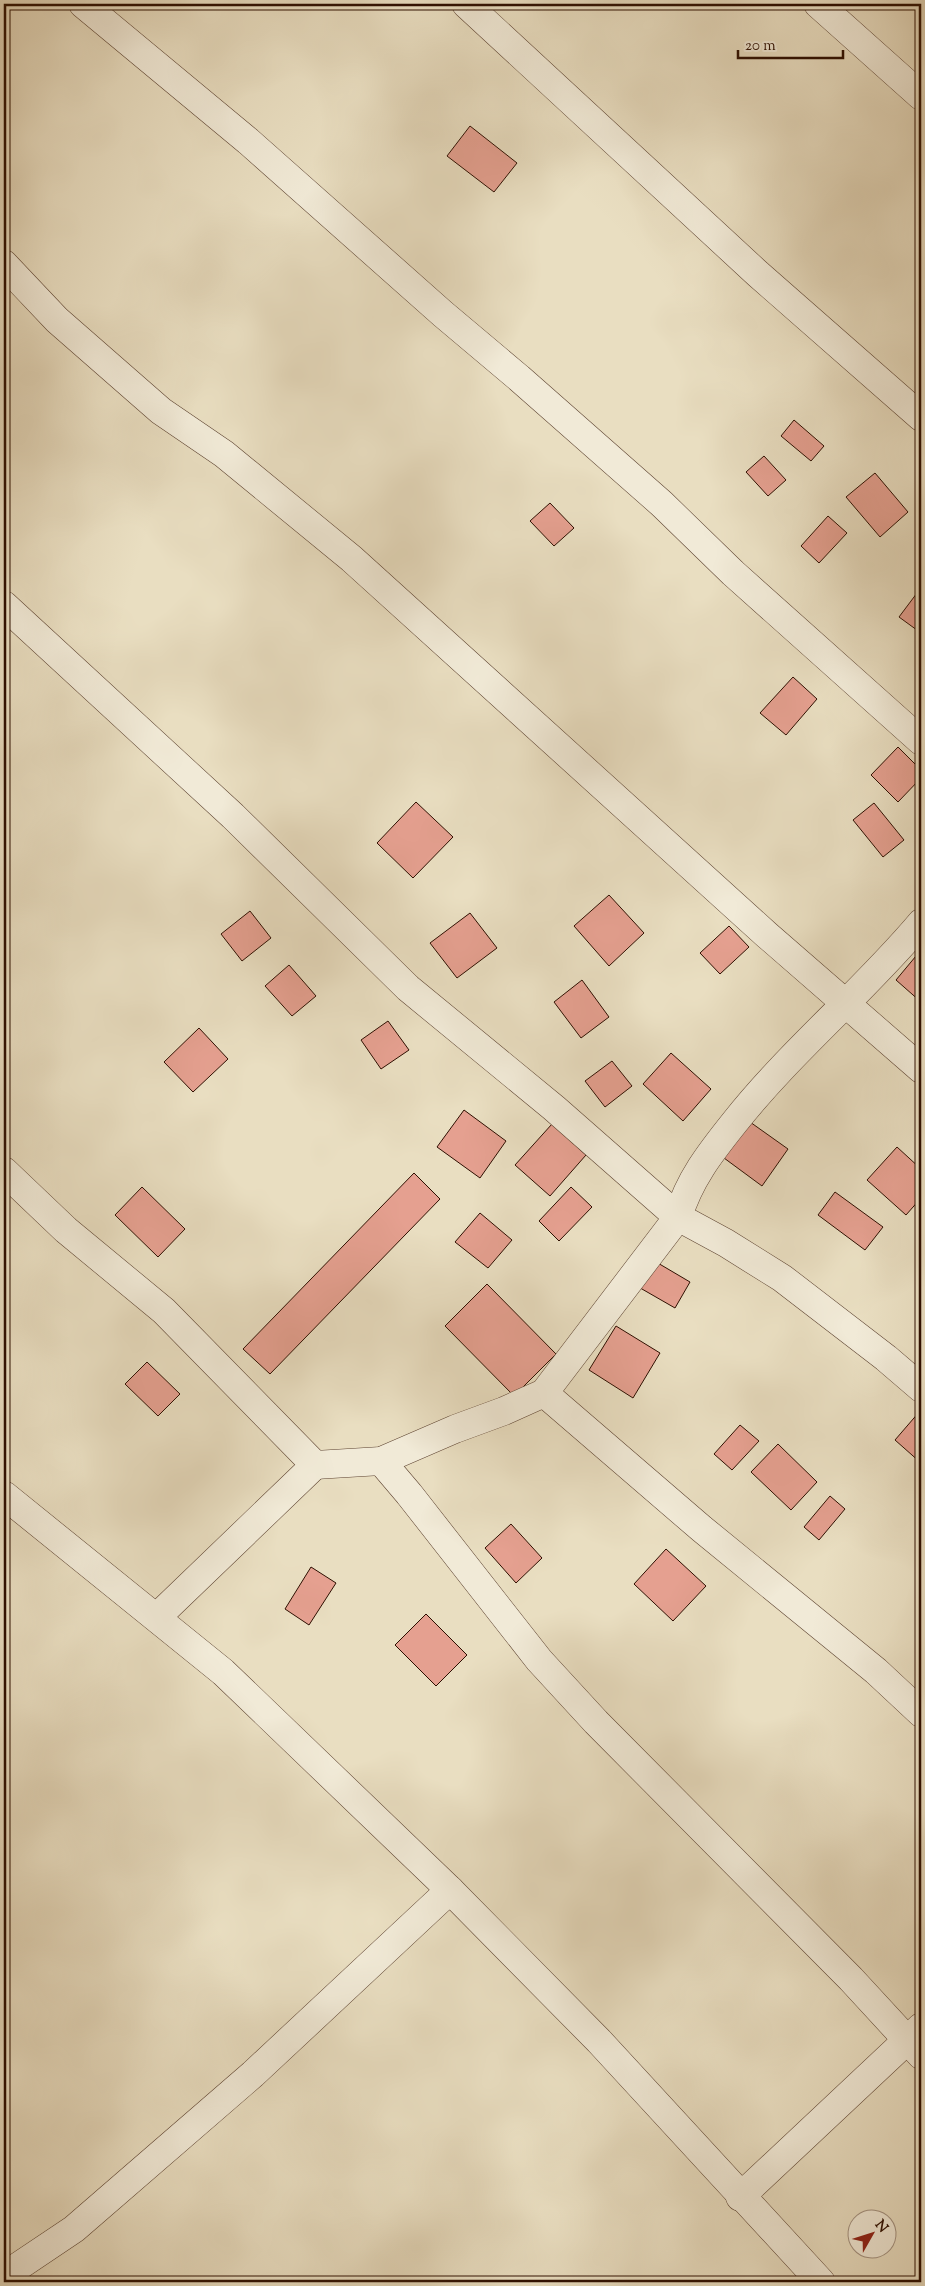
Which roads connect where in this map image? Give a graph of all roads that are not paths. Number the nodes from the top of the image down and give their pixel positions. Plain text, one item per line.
1 (83, 4) edge
2 (466, 4) edge
3 (818, 4) edge
4 (921, 96) edge
5 (4, 264) edge
6 (921, 416) edge
7 (4, 604) edge
8 (921, 741) edge
9 (921, 923) edge
10 (845, 1002) junction
11 (921, 1069) edge
12 (4, 1171) edge
13 (678, 1217) junction
14 (921, 1388) edge
15 (544, 1393) junction
16 (381, 1461) junction
17 (315, 1465) junction
18 (4, 1495) edge
19 (157, 1617) junction
20 (921, 1714) edge
21 (450, 1890) junction
22 (916, 2041) edge
23 (740, 2197) junction
24 (4, 2276) edge
25 (821, 2282) edge

1 - 8 street
2 - 6 street
3 - 4 street
5 - 10 street
7 - 13 street
9 - 10 street
10 - 11 street
10 - 13 street
12 - 17 street
13 - 14 street
13 - 15 street
15 - 16 street
15 - 20 street
16 - 17 street
16 - 22 street
17 - 19 street
18 - 19 street
19 - 21 street
21 - 23 street
21 - 24 street
22 - 23 street
23 - 25 street

